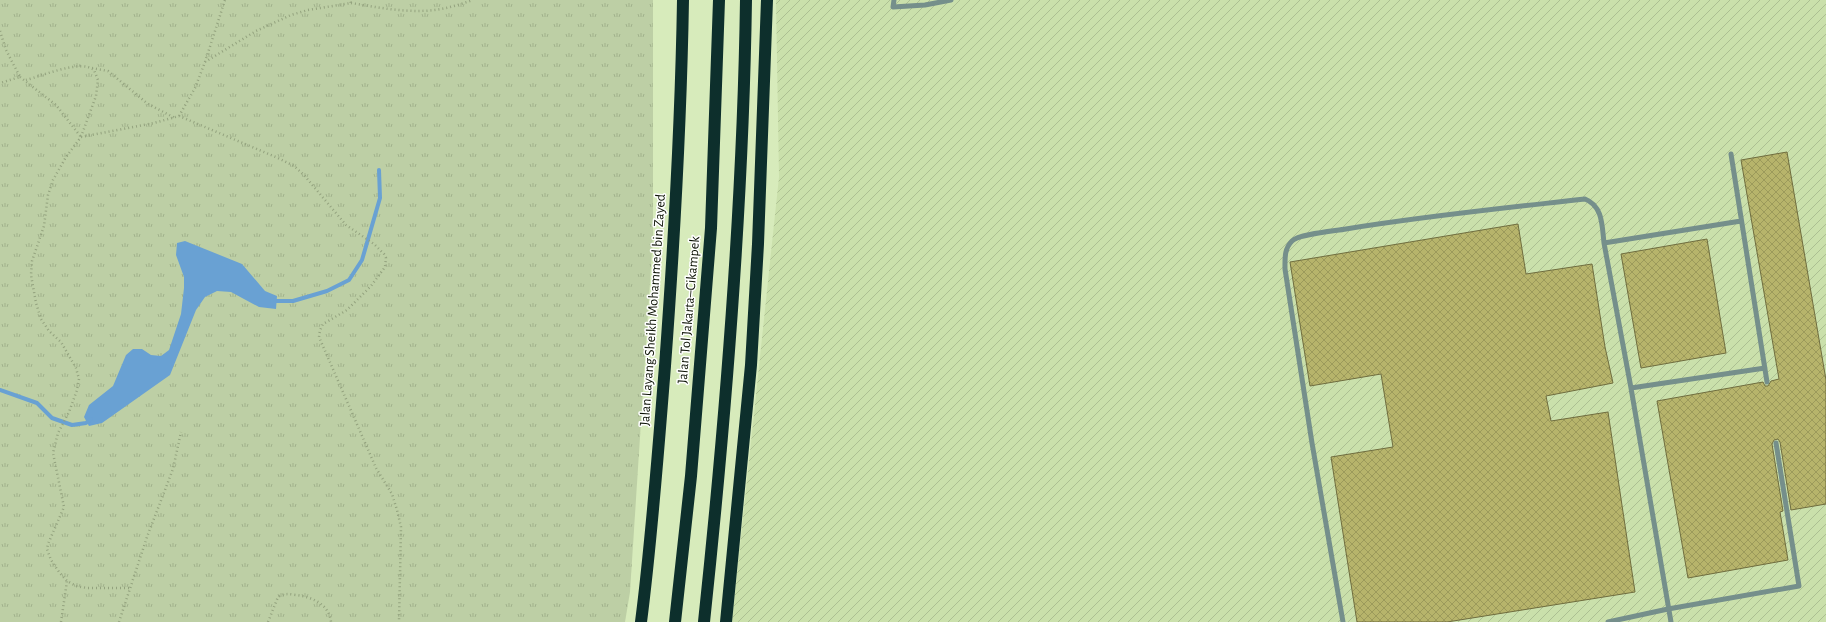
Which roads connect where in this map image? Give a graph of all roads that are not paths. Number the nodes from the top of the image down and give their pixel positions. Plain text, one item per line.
1 (683, 0) edge
2 (719, 0) edge
3 (746, 0) edge
4 (767, 0) edge
5 (894, 0) edge
6 (951, 0) edge
7 (1731, 154) dead end
8 (1741, 221) junction
9 (1604, 243) junction
10 (1764, 368) junction
11 (1767, 382) dead end
12 (1631, 388) junction
13 (1776, 444) dead end
14 (1668, 609) junction
15 (641, 622) edge
16 (675, 622) edge
17 (704, 622) edge
18 (726, 622) edge
19 (1343, 622) edge
20 (1608, 622) edge
21 (1671, 622) edge

1 - 15 highway, Jalan Layang Sheikh Mohammed bin Zayed
2 - 16 highway, Jalan Tol Jakarta–Cikampek
3 - 17 highway
4 - 18 highway
5 - 6 lane
7 - 8 lane
8 - 9 lane
8 - 10 lane
9 - 12 lane
9 - 19 lane
10 - 11 lane
10 - 12 lane
12 - 14 lane
13 - 14 lane
14 - 20 lane
14 - 21 lane

